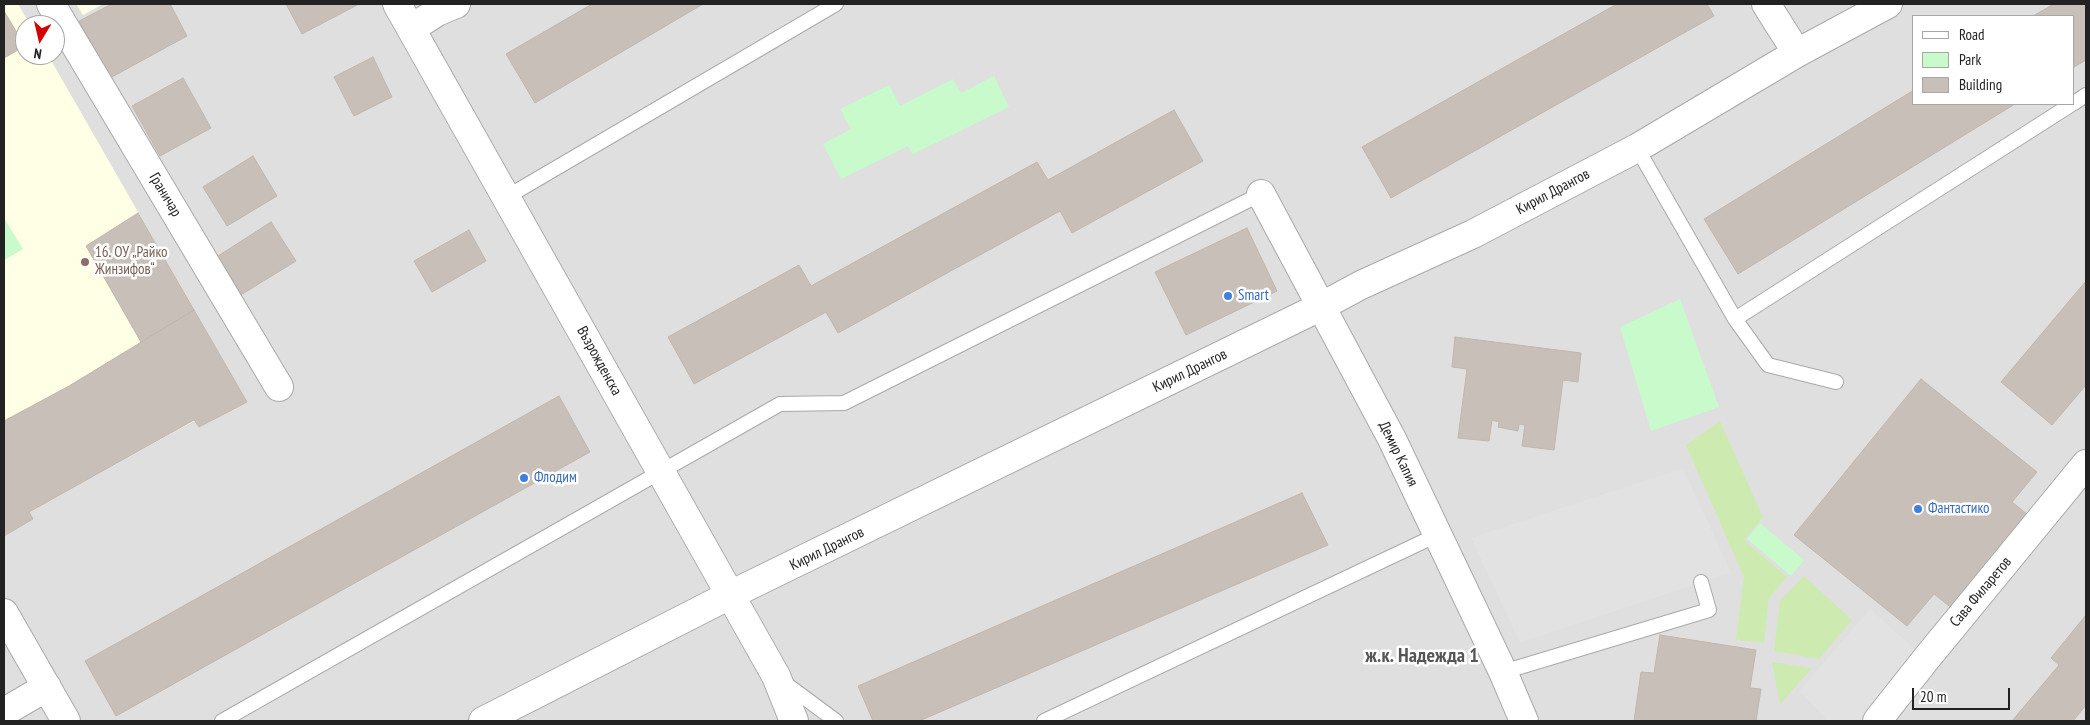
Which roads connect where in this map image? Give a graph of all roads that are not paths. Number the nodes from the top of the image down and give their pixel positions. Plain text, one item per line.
1 (51, 4) edge
2 (397, 4) edge
3 (456, 4) edge
4 (836, 4) edge
5 (1766, 4) edge
6 (1888, 4) edge
7 (412, 28) junction
8 (1796, 53) junction
9 (2086, 95) edge
10 (2075, 102) edge
11 (2070, 105) edge
12 (1637, 148) junction
13 (1261, 194) joint
14 (505, 198) junction
15 (1322, 306) junction
16 (1735, 319) junction
17 (1836, 382) dead end
18 (279, 387) dead end
19 (2086, 464) edge
20 (659, 472) junction
21 (1436, 535) junction
22 (1700, 582) dead end
23 (730, 595) junction
24 (4, 613) edge
25 (1503, 672) junction
26 (776, 676) junction
27 (47, 687) junction
28 (4, 712) edge
29 (66, 721) edge
30 (222, 721) edge
31 (483, 721) edge
32 (794, 721) edge
33 (836, 721) edge
34 (1044, 721) edge
35 (1524, 721) edge
36 (1877, 721) edge

1 - 18 street, Граничар
2 - 7 street, Възрожденска
3 - 7 street
4 - 14 lane
5 - 8 street
6 - 8 street, Кирил Дрангов
7 - 14 street, Възрожденска
8 - 12 street, Кирил Дрангов
9 - 10 lane
11 - 16 lane
12 - 15 street, Кирил Дрангов
12 - 16 lane
13 - 15 street, Демир Капия
13 - 20 lane
14 - 20 street, Възрожденска
15 - 21 street, Демир Капия
15 - 23 street, Кирил Дрангов
16 - 17 lane
19 - 36 street, Сава Филаретов
20 - 23 street, Възрожденска
20 - 30 lane
21 - 25 street, Демир Капия
21 - 34 lane
22 - 25 lane
23 - 26 street, Възрожденска
23 - 31 street, Кирил Дрангов
24 - 27 street
25 - 35 street, Демир Капия
26 - 32 street, Възрожденска
26 - 33 lane
27 - 28 street
27 - 29 street

